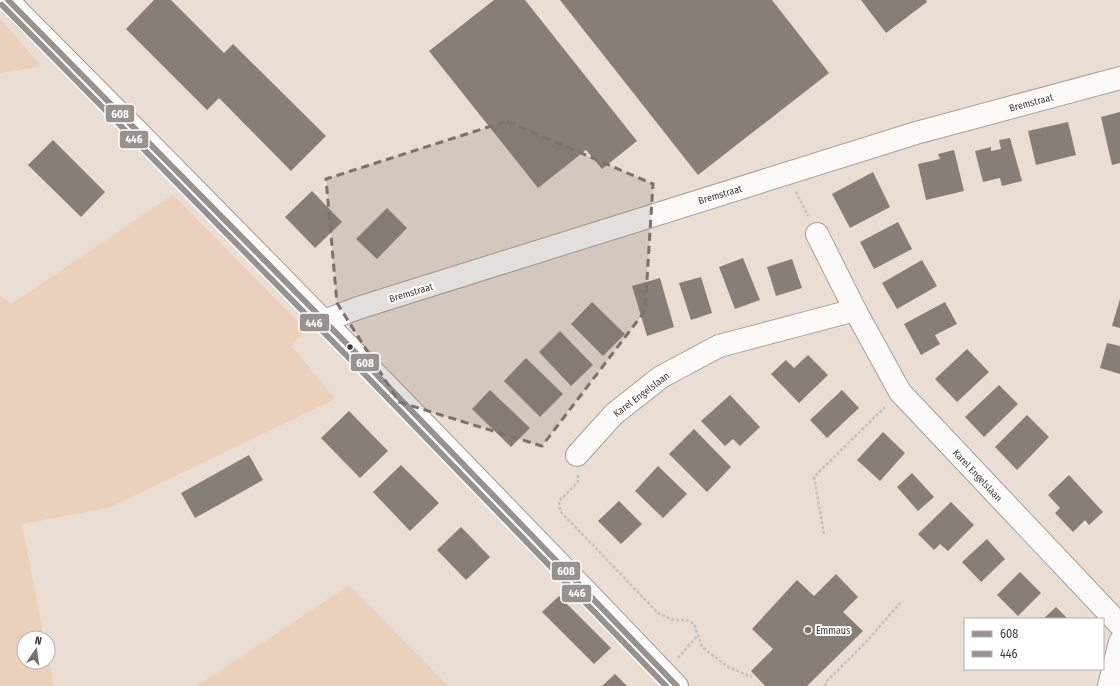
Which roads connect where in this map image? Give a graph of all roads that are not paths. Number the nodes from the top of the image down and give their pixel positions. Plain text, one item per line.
1 (8, 0) edge
2 (1120, 78) edge
3 (817, 234) road end
4 (855, 310) junction
5 (324, 321) junction
6 (577, 455) road end
7 (1120, 625) edge
8 (1120, 642) edge
9 (671, 679) edge
10 (1109, 686) edge

1 - 5 street
2 - 5 street, Bremstraat
3 - 4 street, Karel Engelslaan
4 - 6 street, Karel Engelslaan
4 - 7 street, Karel Engelslaan
5 - 9 street
8 - 10 street

